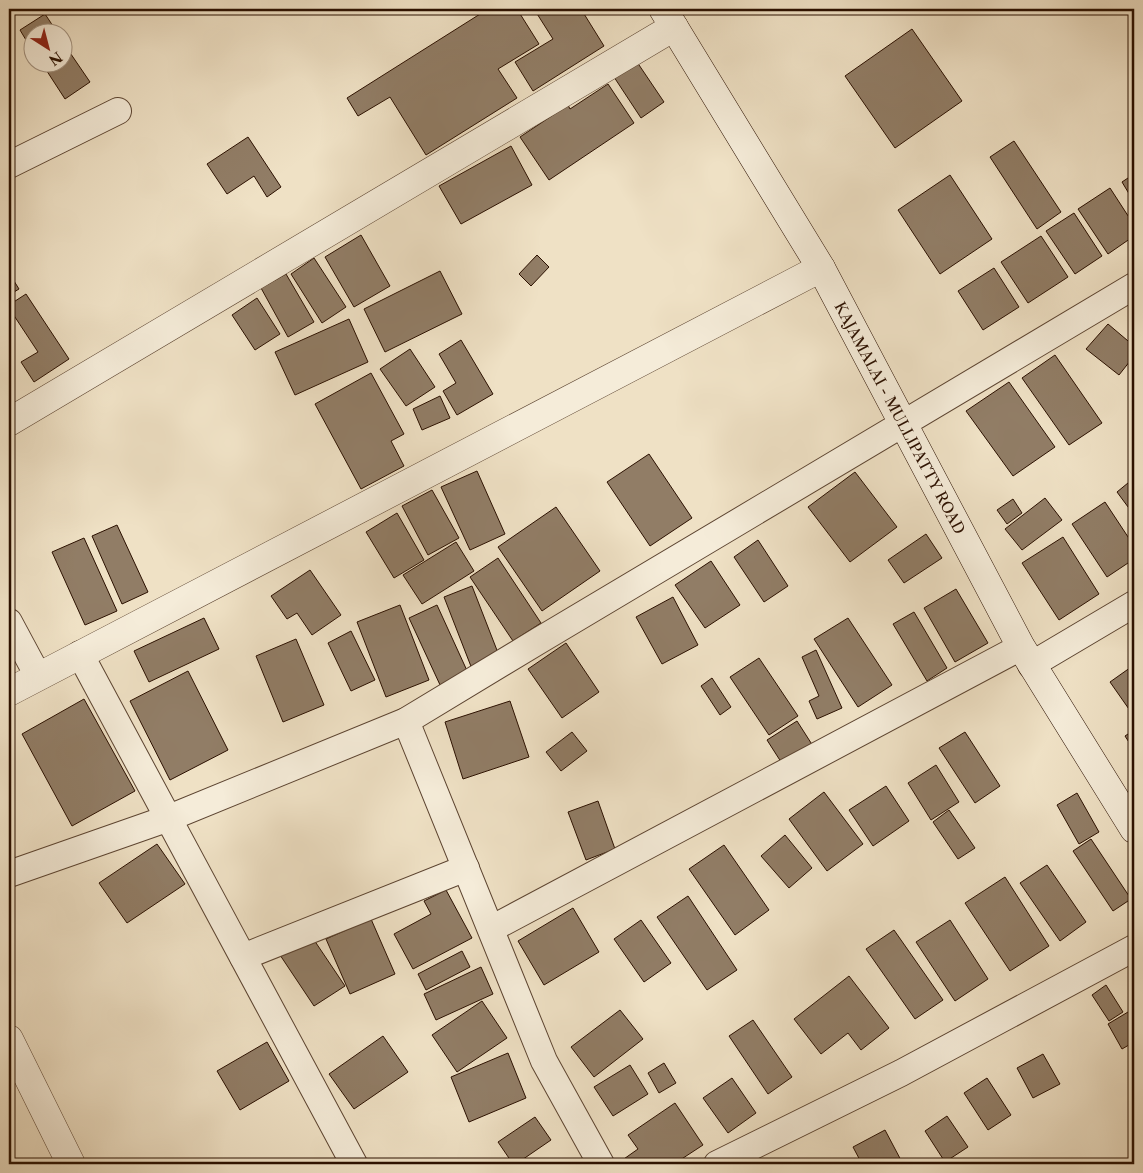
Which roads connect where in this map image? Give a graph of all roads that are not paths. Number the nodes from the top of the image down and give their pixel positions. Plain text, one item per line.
1 (669, 18) edge
2 (118, 111) dead end
3 (9, 165) edge
4 (821, 268) junction
5 (1134, 286) edge
6 (9, 422) edge
7 (903, 424) junction
8 (1134, 604) edge
9 (9, 622) edge
10 (80, 654) junction
11 (1026, 656) junction
12 (38, 676) junction
13 (9, 692) edge
14 (406, 721) junction
15 (169, 818) junction
16 (1134, 829) edge
17 (466, 868) junction
18 (9, 874) edge
19 (491, 929) junction
20 (1134, 948) edge
21 (243, 957) junction
22 (9, 1040) edge
23 (71, 1164) edge
24 (354, 1164) edge
25 (601, 1164) edge
26 (717, 1164) edge

1 - 4 street, KAJAMALAI - MULLIPATTY ROAD
1 - 6 street
2 - 3 street
4 - 7 street, KAJAMALAI - MULLIPATTY ROAD
4 - 10 street
5 - 7 street
7 - 11 street, KAJAMALAI - MULLIPATTY ROAD
7 - 14 street
8 - 11 street
9 - 12 street
10 - 12 street
10 - 15 street
11 - 16 street, KAJAMALAI - MULLIPATTY ROAD
11 - 19 street
12 - 13 street
14 - 15 street
14 - 17 street
15 - 18 street
15 - 21 street
17 - 19 street
17 - 21 street
19 - 25 street
20 - 26 street
21 - 24 street
22 - 23 street

